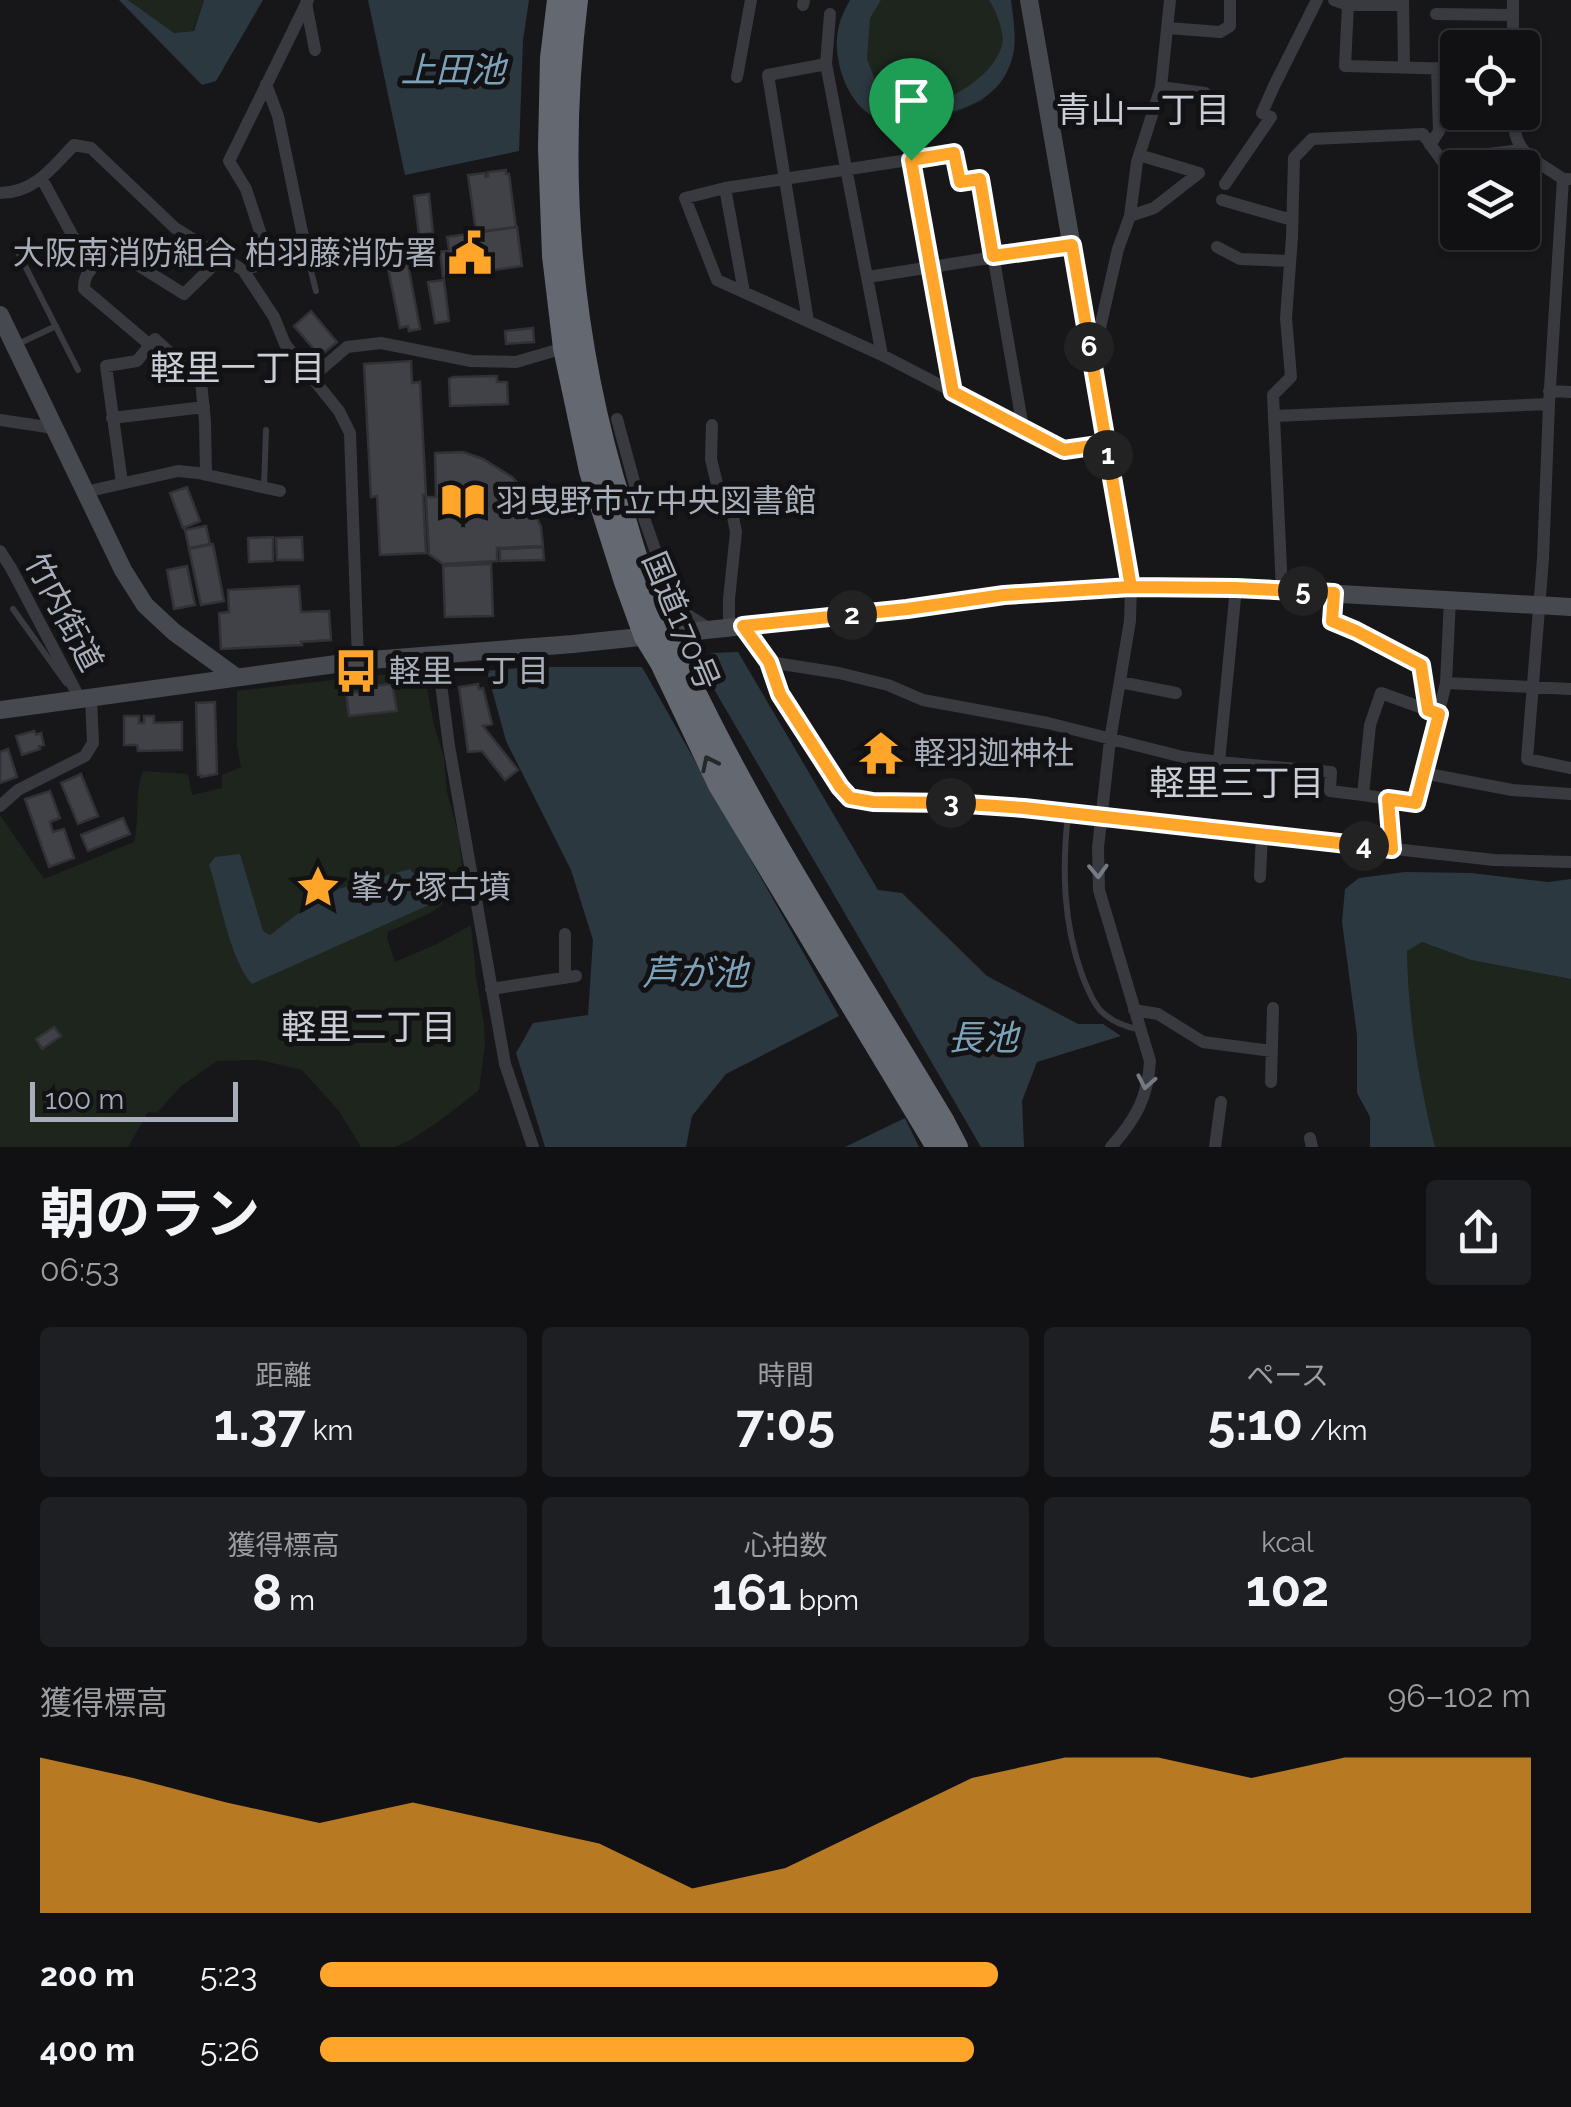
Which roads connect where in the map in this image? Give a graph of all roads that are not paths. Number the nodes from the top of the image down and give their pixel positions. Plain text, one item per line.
1 (558, 0) edge
2 (577, 0) edge
3 (751, 0) edge
4 (1029, 0) edge
5 (1170, 0) edge
6 (1230, 0) edge
7 (1317, 0) edge
8 (1513, 0) edge
9 (307, 2) edge
10 (1341, 2) edge
11 (1403, 2) edge
12 (830, 14) dead end
13 (1436, 14) dead end
14 (1512, 16) junction
15 (1168, 28) junction
16 (1512, 30) edge
17 (316, 50) dead end
18 (826, 64) junction
19 (1404, 67) junction
20 (1437, 68) junction
21 (1440, 68) edge
22 (738, 77) dead end
23 (266, 84) junction
24 (1161, 86) junction
25 (1205, 93) dead end
26 (1513, 130) edge
27 (1430, 145) junction
28 (1521, 150) edge
29 (1139, 155) junction
30 (1440, 158) edge
31 (911, 160) junction
32 (1540, 162) edge
33 (845, 170) junction
34 (785, 178) junction
35 (42, 179) junction
36 (1567, 179) edge
37 (1225, 184) dead end
38 (726, 188) junction
39 (0, 193) edge
40 (1222, 200) dead end
41 (1130, 216) junction
42 (1292, 220) junction
43 (1072, 245) junction
44 (1217, 247) dead end
45 (18, 250) dead end
46 (306, 251) junction
47 (223, 256) junction
48 (993, 256) junction
49 (1290, 261) junction
50 (270, 262) junction
51 (931, 266) junction
52 (90, 268) junction
53 (243, 270) junction
54 (868, 277) junction
55 (316, 292) dead end
56 (744, 292) junction
57 (0, 314) edge
58 (808, 322) junction
59 (56, 326) junction
60 (150, 345) junction
61 (15, 346) junction
62 (564, 348) junction
63 (1090, 351) junction
64 (882, 355) junction
65 (78, 370) dead end
66 (312, 378) junction
67 (953, 392) junction
68 (1571, 392) edge
69 (1549, 398) junction
70 (204, 407) junction
71 (0, 408) edge
72 (1275, 416) junction
73 (112, 418) junction
74 (616, 419) dead end
75 (4, 421) edge
76 (712, 426) dead end
77 (54, 428) junction
78 (1023, 428) junction
79 (266, 430) dead end
80 (1106, 444) junction
81 (206, 475) junction
82 (122, 482) junction
83 (264, 488) junction
84 (280, 490) dead end
85 (85, 492) junction
86 (0, 550) edge
87 (1131, 587) junction
88 (1236, 588) junction
89 (1282, 590) junction
90 (1334, 593) junction
91 (1450, 599) junction
92 (1540, 605) junction
93 (1571, 607) edge
94 (13, 609) dead end
95 (727, 628) junction
96 (669, 634) junction
97 (644, 637) junction
98 (437, 653) junction
99 (358, 661) junction
100 (769, 662) junction
101 (236, 677) junction
102 (1120, 682) junction
103 (1446, 683) junction
104 (1534, 686) junction
105 (1571, 688) edge
106 (1176, 693) dead end
107 (85, 699) junction
108 (0, 710) edge
109 (1434, 712) junction
110 (1110, 740) junction
111 (1219, 762) junction
112 (1571, 768) edge
113 (1424, 773) junction
114 (1571, 794) edge
115 (1363, 795) junction
116 (1388, 799) junction
117 (0, 806) edge
118 (1068, 814) junction
119 (1100, 816) junction
120 (1262, 834) junction
121 (1392, 849) junction
122 (1571, 862) edge
123 (1260, 877) dead end
124 (565, 934) dead end
125 (492, 989) junction
126 (1273, 1008) dead end
127 (1134, 1010) junction
128 (1140, 1030) junction
129 (1272, 1052) junction
130 (1271, 1082) dead end
131 (1220, 1102) dead end
132 (1218, 1146) edge
133 (532, 1147) edge
134 (938, 1147) edge
135 (957, 1147) edge
136 (1110, 1147) edge

1 - 62 highway, 国道170号
2 - 96 highway, 国道170号
3 - 22 street
4 - 43 street
5 - 15 street
6 - 15 street
7 - 37 street
8 - 14 street
9 - 17 street
9 - 23 street
10 - 11 street
10 - 19 street
11 - 19 street
12 - 18 street
13 - 14 street
14 - 16 street
15 - 24 street
18 - 33 street
18 - 34 street
19 - 20 street
20 - 21 street
20 - 27 street
23 - 46 street
23 - 50 street
24 - 25 street
24 - 29 street
26 - 28 street
27 - 30 street
27 - 42 street
29 - 41 street
29 - 41 street
31 - 33 street
31 - 48 street
31 - 51 street
32 - 36 street
33 - 34 street
33 - 54 street
34 - 38 street
34 - 58 street
35 - 39 street
35 - 47 street
35 - 52 street
36 - 69 street
38 - 56 street
38 - 56 street
40 - 42 street
41 - 63 street
42 - 49 street
43 - 48 street
43 - 63 street
44 - 49 street
45 - 59 lane
46 - 50 street
46 - 55 lane
47 - 52 street
47 - 53 street
48 - 51 street
48 - 78 street
49 - 72 street
50 - 53 street
51 - 54 street
51 - 67 street
52 - 60 street
53 - 66 street
54 - 64 street
56 - 58 street
57 - 61 street
58 - 64 street
59 - 61 lane
59 - 65 lane
60 - 70 street
60 - 73 street
61 - 77 street
62 - 66 street
62 - 97 highway, 国道170号
63 - 80 street
64 - 67 street
66 - 99 street
67 - 78 street
68 - 69 street
69 - 72 street
69 - 92 street
70 - 73 street
70 - 81 street
71 - 75 street
72 - 89 street
73 - 82 street
74 - 95 street
75 - 77 street
76 - 95 street
77 - 85 street
78 - 80 street
79 - 83 lane
80 - 87 street
81 - 82 street
81 - 83 street
82 - 85 street
83 - 84 street
85 - 101 street
86 - 107 street, 竹内街道
87 - 88 street
87 - 95 street
87 - 102 street
88 - 89 street
88 - 111 street
89 - 90 street
90 - 91 street
90 - 109 street
91 - 92 street
91 - 103 street
92 - 93 street
92 - 104 street
94 - 107 lane
95 - 96 street
95 - 100 street
96 - 97 street
96 - 135 highway, 国道170号
97 - 98 street
134 -> 97 highway, 国道170号
98 - 99 street
98 - 125 street
99 - 101 street
100 - 110 street
100 - 118 street
101 - 107 street
102 - 106 street
102 - 110 street
103 - 104 street
103 - 109 street
104 - 105 street
104 - 112 street
107 - 108 street
107 - 117 street
109 - 113 street
109 - 115 street
110 - 111 street
110 - 119 street
111 - 115 street
113 - 114 street
113 - 116 street
115 - 116 street
116 - 121 street
118 - 119 street
118 - 128 lane
119 - 120 street
119 -> 127 street
120 - 121 street
120 - 123 street
121 - 122 street
124 - 125 street
125 - 133 street
126 - 129 street
127 - 128 street
127 - 129 street
128 -> 136 street
129 - 130 street
131 - 132 street

